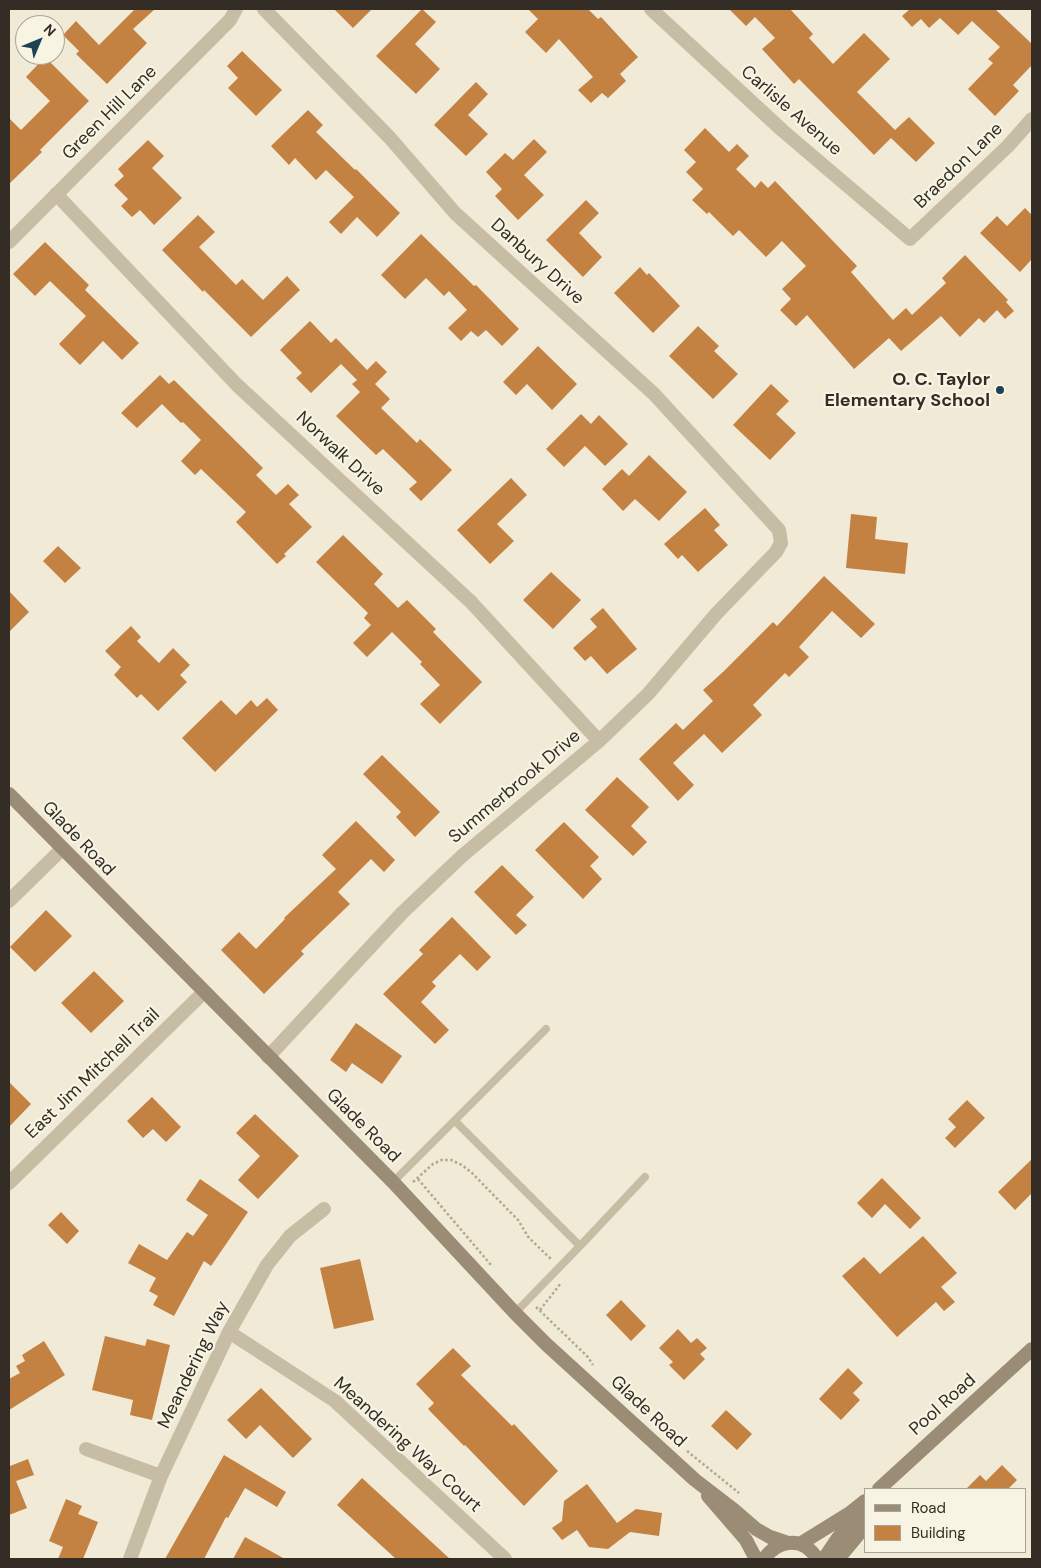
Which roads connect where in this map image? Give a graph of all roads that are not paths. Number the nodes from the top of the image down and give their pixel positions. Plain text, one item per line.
1 (236, 9) edge
2 (264, 9) edge
3 (651, 9) edge
4 (1032, 118) edge
5 (56, 194) junction
6 (910, 239) joint
7 (9, 242) edge
8 (782, 543) joint
9 (599, 741) junction
10 (9, 794) edge
11 (62, 848) junction
12 (9, 901) edge
13 (204, 992) junction
14 (546, 1029) dead end
15 (268, 1057) junction
16 (455, 1121) junction
17 (645, 1177) dead end
18 (393, 1182) junction
19 (9, 1183) edge
20 (324, 1209) dead end
21 (580, 1246) junction
22 (515, 1313) junction
23 (229, 1332) junction
24 (1032, 1349) edge
25 (86, 1449) dead end
26 (161, 1476) junction
27 (694, 1480) junction
28 (880, 1488) edge
29 (864, 1502) edge
30 (864, 1507) edge
31 (864, 1525) edge
32 (794, 1544) junction
33 (130, 1559) edge
34 (505, 1559) edge
35 (756, 1559) edge
36 (764, 1559) edge
37 (817, 1559) edge
38 (824, 1559) edge
39 (838, 1559) edge

1 - 5 street, Green Hill Lane
2 - 8 street, Danbury Drive
3 - 6 street, Carlisle Avenue
4 - 6 street, Braedon Lane
5 - 7 street, Green Hill Lane
5 - 9 street, Norwalk Drive
8 - 9 street, Summerbrook Drive
9 - 15 street, Summerbrook Drive
10 - 11 main road, Glade Road
11 - 12 street
11 - 13 main road, Glade Road
13 - 15 main road, Glade Road
13 - 19 street, East Jim Mitchell Trail
14 - 16 lane
15 - 18 main road, Glade Road
16 - 18 lane
16 - 21 lane
17 - 21 lane
18 - 22 main road, Glade Road
20 - 23 street, Meandering Way
21 - 22 lane
22 - 27 main road, Glade Road
23 - 26 street, Meandering Way
23 - 34 street, Meandering Way Court
24 - 28 main road, Pool Road
25 - 26 street
26 - 33 street, Meandering Way
27 - 32 main road, Glade Road
27 - 35 main road, Glade Road
29 - 32 main road
30 - 38 main road
31 - 39 main road
32 - 36 main road
32 - 37 main road

